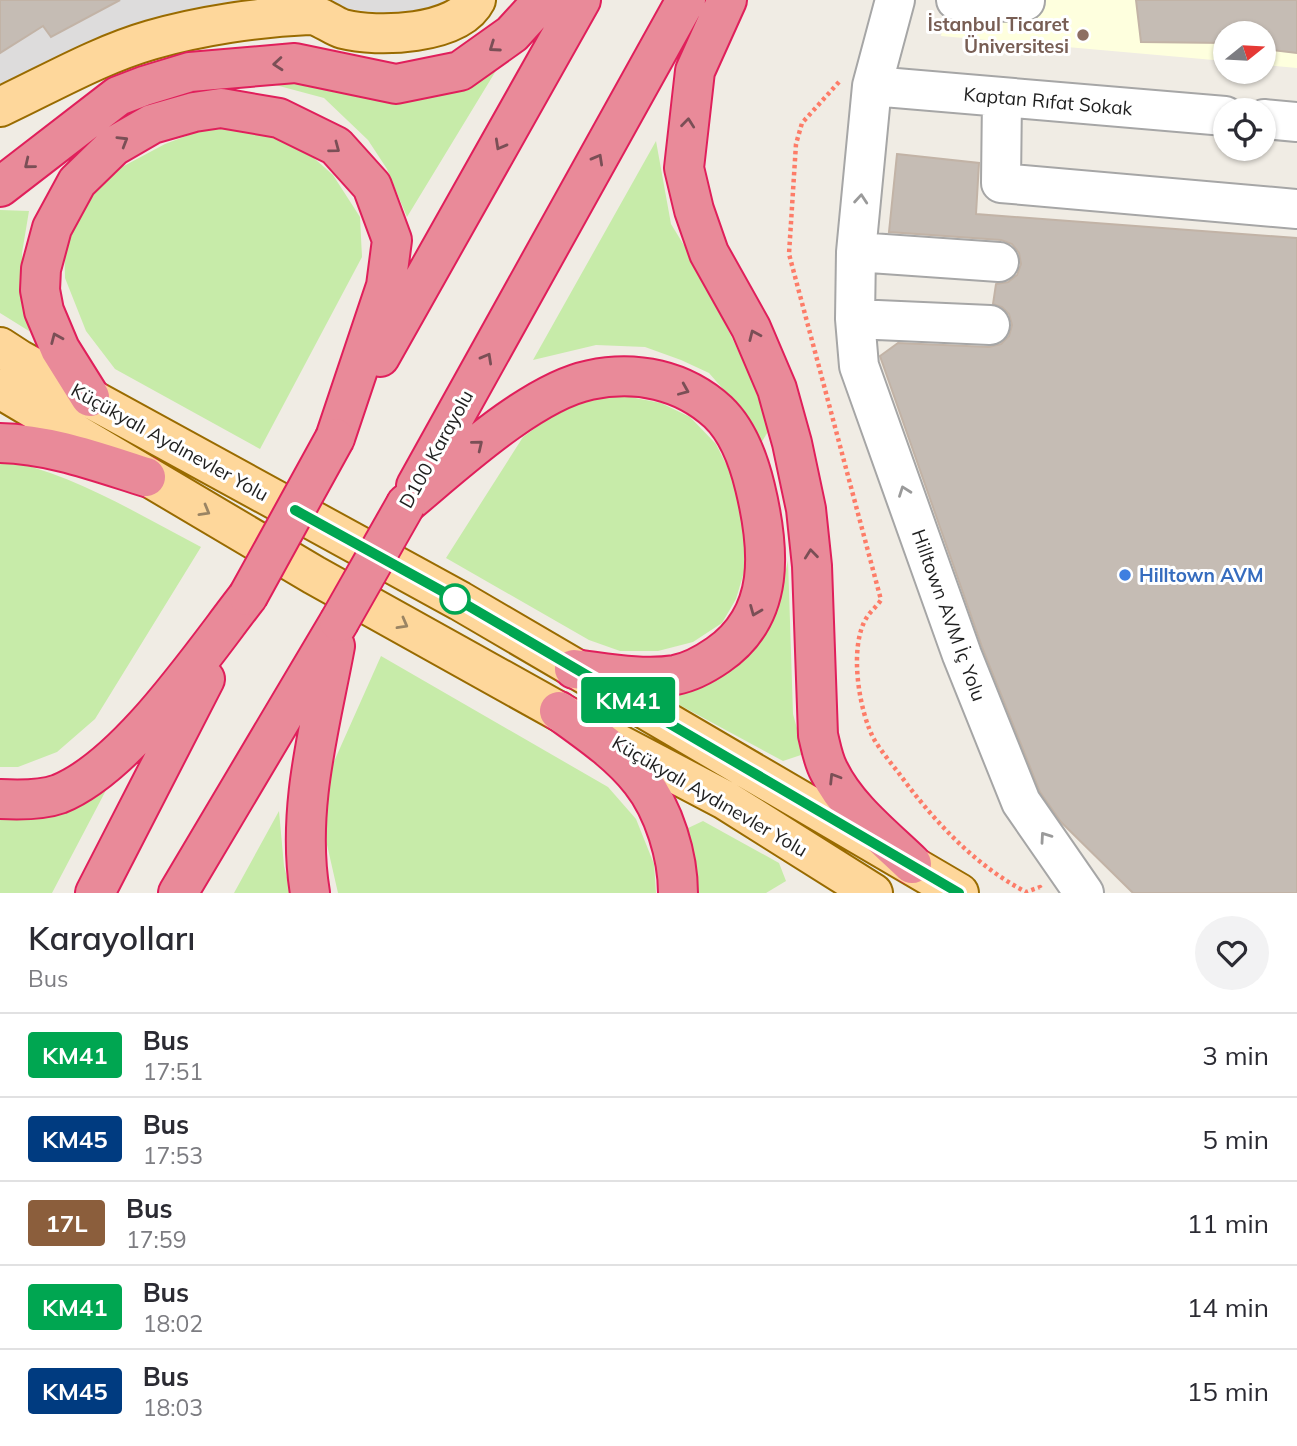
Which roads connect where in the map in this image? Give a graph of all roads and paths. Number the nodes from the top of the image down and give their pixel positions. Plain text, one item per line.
1 (476, 0) edge
2 (543, 0) edge
3 (582, 0) edge
4 (686, 0) edge
5 (727, 0) edge
6 (895, 0) edge
7 (956, 0) edge
8 (1025, 1) edge
9 (306, 8) edge
10 (872, 86) junction
11 (1002, 97) junction
12 (0, 107) edge
13 (1213, 115) edge
14 (1276, 120) edge
15 (1297, 122) edge
16 (0, 187) edge
17 (1297, 209) edge
18 (856, 251) junction
19 (999, 262) dead end
20 (855, 319) junction
21 (990, 325) dead end
22 (0, 347) edge
23 (0, 389) edge
24 (90, 397) junction
25 (335, 438) junction
26 (0, 443) edge
27 (146, 477) junction
28 (406, 503) junction
29 (248, 596) junction
30 (339, 622) junction
31 (574, 669) junction
32 (559, 711) junction
33 (0, 799) edge
34 (912, 864) junction
35 (95, 893) edge
36 (178, 893) edge
37 (310, 893) edge
38 (678, 893) edge
39 (873, 893) edge
40 (959, 893) edge
41 (1084, 893) edge

1 - 9 main road
2 -> 16 highway
3 -> 25 highway
28 -> 4 highway, D100 Karayolu
34 -> 5 highway
6 - 10 street, Hilltown AVM İç Yolu
7 - 8 street
9 - 12 main road
10 - 11 street, Kaptan Rıfat Sokak
18 -> 10 street, Hilltown AVM İç Yolu
11 - 13 street, Kaptan Rıfat Sokak
11 - 17 street
14 - 15 street
18 - 19 street
18 - 20 street, Hilltown AVM İç Yolu
20 - 21 street
41 -> 20 street, Hilltown AVM İç Yolu
22 - 24 main road, Küçükyalı Aydınevler Yolu
23 - 27 main road, Küçükyalı Aydınevler Yolu
24 -> 25 highway
24 - 31 main road, Küçükyalı Aydınevler Yolu
25 - 29 highway, bridge
26 - 27 highway
27 -> 32 main road, Küçükyalı Aydınevler Yolu
28 - 30 highway, D100 Karayolu, bridge
28 -> 31 highway
29 - 33 highway
29 - 35 highway
30 - 36 highway, D100 Karayolu
30 - 37 highway
31 - 34 main road, Küçükyalı Aydınevler Yolu
32 - 38 highway
32 - 39 main road, Küçükyalı Aydınevler Yolu
34 - 40 main road, Küçükyalı Aydınevler Yolu

